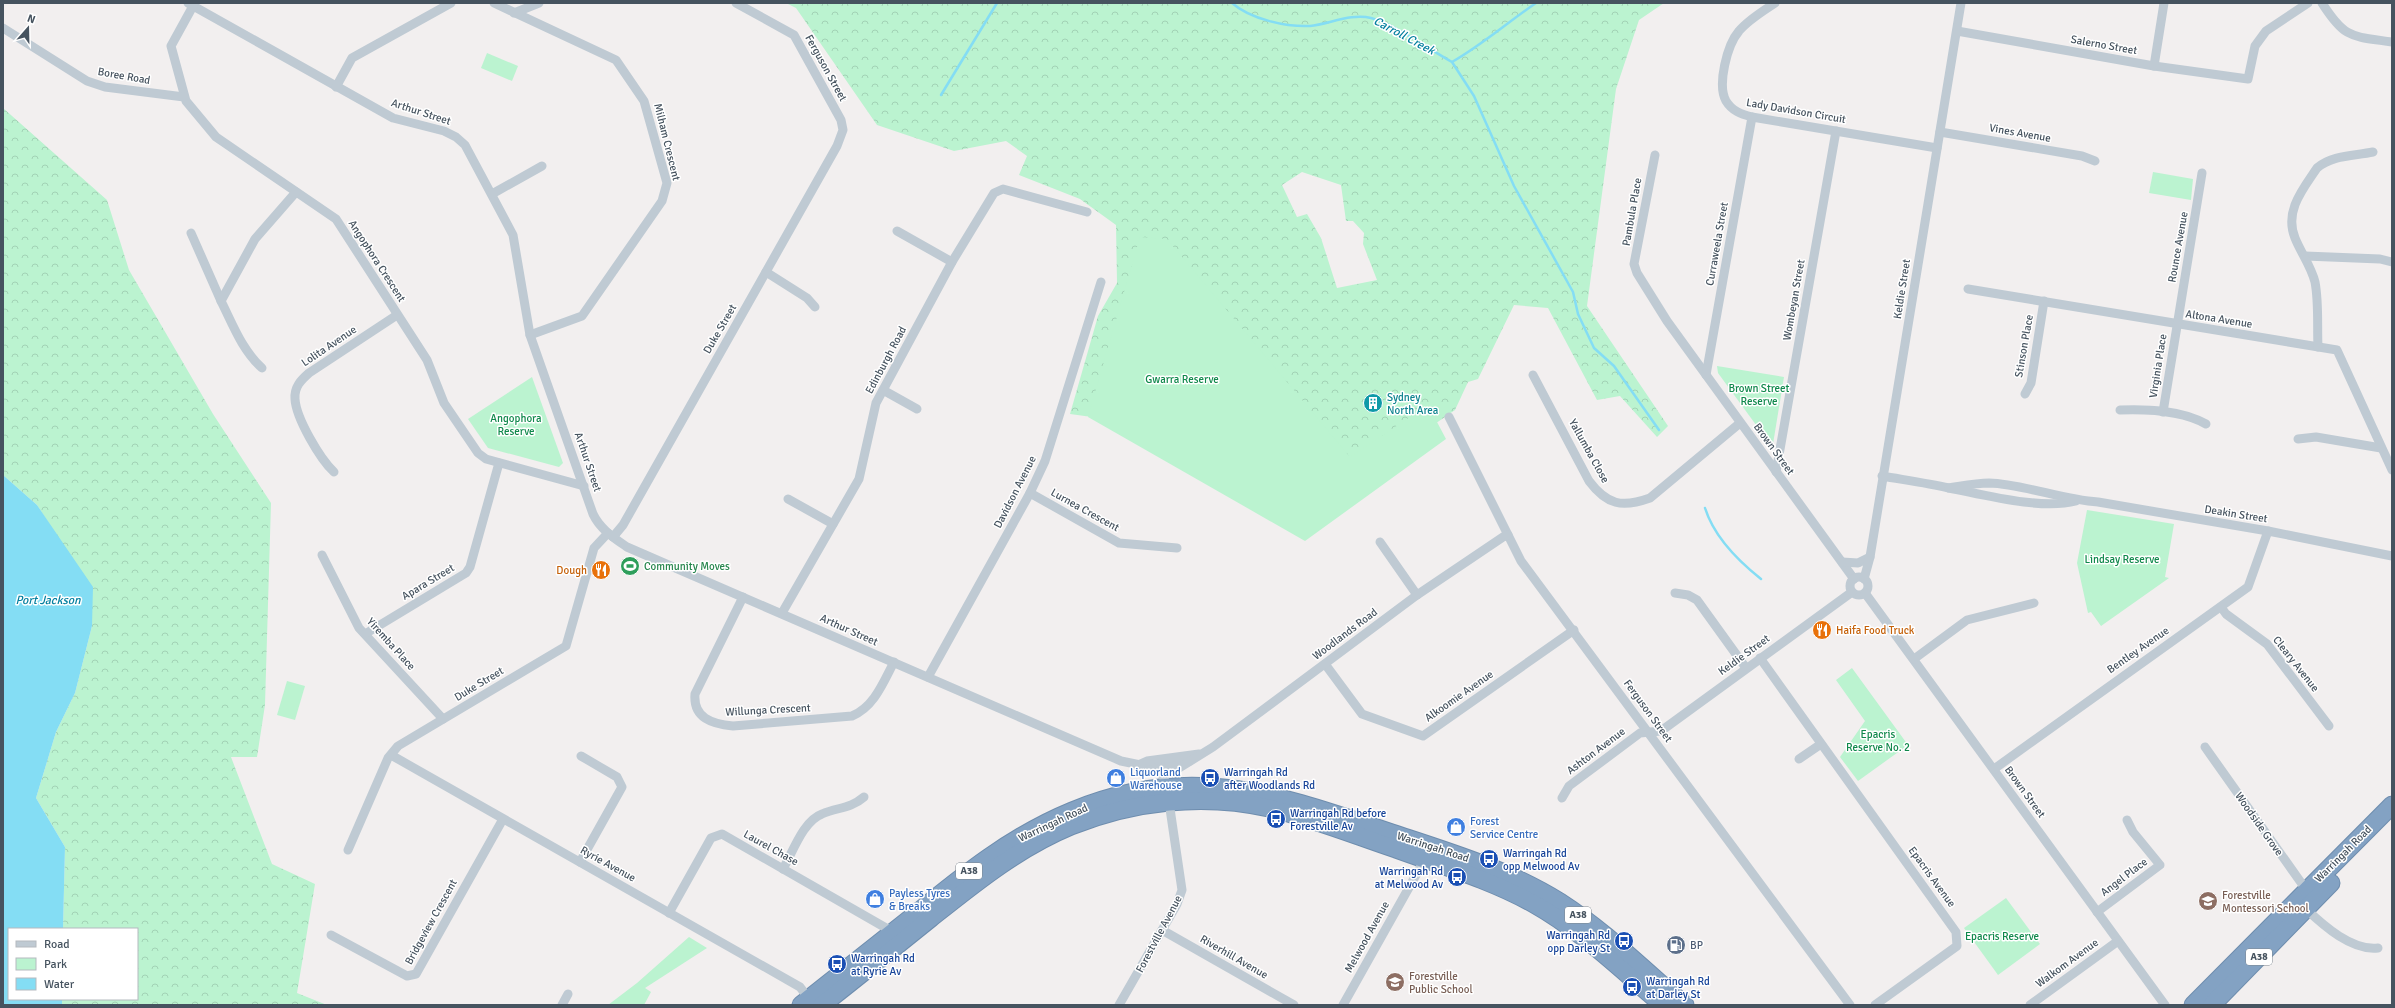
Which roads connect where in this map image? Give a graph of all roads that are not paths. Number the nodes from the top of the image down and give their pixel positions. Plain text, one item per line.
1 (451, 3) edge
2 (494, 3) edge
3 (539, 3) edge
4 (736, 3) edge
5 (1775, 3) edge
6 (1961, 3) edge
7 (2164, 3) edge
8 (2308, 3) edge
9 (2322, 3) edge
10 (191, 5) edge
11 (514, 13) junction
12 (3, 28) edge
13 (1957, 31) junction
14 (2392, 42) edge
15 (2154, 66) junction
16 (336, 87) junction
17 (184, 97) junction
18 (1752, 117) junction
19 (843, 130) joint
20 (1836, 131) junction
21 (1940, 132) junction
22 (1937, 148) junction
23 (2373, 152) dead end
24 (1655, 155) dead end
25 (2095, 161) dead end
26 (542, 166) dead end
27 (2202, 174) dead end
28 (296, 192) junction
29 (492, 194) junction
30 (1087, 212) dead end
31 (897, 231) dead end
32 (191, 233) dead end
33 (2305, 256) junction
34 (952, 262) junction
35 (2392, 262) edge
36 (766, 272) junction
37 (1637, 273) joint
38 (1101, 282) dead end
39 (1968, 288) dead end
40 (222, 301) junction
41 (2044, 301) junction
42 (815, 307) dead end
43 (398, 315) junction
44 (2177, 324) junction
45 (530, 335) junction
46 (2318, 347) junction
47 (262, 368) dead end
48 (1533, 375) dead end
49 (1706, 375) junction
50 (882, 390) junction
51 (2025, 394) dead end
52 (917, 409) dead end
53 (2120, 410) dead end
54 (2163, 412) junction
55 (1449, 417) dead end
56 (1740, 423) junction
57 (2206, 424) dead end
58 (2298, 439) dead end
59 (2381, 448) junction
60 (499, 463) junction
61 (2392, 468) edge
62 (334, 472) dead end
63 (1776, 472) junction
64 (1882, 476) junction
65 (584, 486) junction
66 (1030, 493) junction
67 (788, 499) dead end
68 (833, 524) junction
69 (2268, 531) junction
70 (610, 535) junction
71 (1508, 535) junction
72 (1380, 542) dead end
73 (1177, 548) dead end
74 (322, 556) dead end
75 (2392, 556) edge
76 (1870, 557) junction
77 (1842, 562) junction
78 (1854, 579) junction
79 (1864, 579) junction
80 (1852, 592) junction
81 (1675, 593) dead end
82 (1865, 593) junction
83 (1417, 595) junction
84 (743, 597) junction
85 (2034, 603) dead end
86 (2221, 607) junction
87 (782, 613) junction
88 (1574, 630) junction
89 (365, 634) junction
90 (1760, 658) junction
91 (1914, 659) junction
92 (894, 662) junction
93 (1325, 664) junction
94 (1746, 668) junction
95 (928, 677) junction
96 (443, 719) junction
97 (2329, 726) dead end
98 (1650, 732) junction
99 (1821, 744) junction
100 (2205, 746) dead end
101 (1199, 754) junction
102 (391, 755) junction
103 (581, 756) dead end
104 (1799, 759) dead end
105 (1138, 765) junction
106 (1154, 768) junction
107 (1994, 769) junction
108 (1168, 777) junction
109 (864, 797) dead end
110 (1562, 798) dead end
111 (2392, 805) edge
112 (503, 819) junction
113 (2127, 820) dead end
114 (2392, 822) edge
115 (348, 850) dead end
116 (1425, 859) junction
117 (580, 862) junction
118 (783, 869) junction
119 (2306, 900) junction
120 (2097, 912) junction
121 (669, 913) junction
122 (1162, 930) junction
123 (893, 932) junction
124 (331, 935) dead end
125 (2118, 941) junction
126 (2378, 948) dead end
127 (568, 994) dead end
128 (1666, 1001) edge
129 (811, 1003) edge
130 (562, 1005) edge
131 (1119, 1005) edge
132 (1294, 1005) edge
133 (1343, 1005) edge
134 (1685, 1005) edge
135 (1850, 1005) edge
136 (1875, 1005) edge
137 (2030, 1005) edge
138 (2165, 1005) edge
139 (2193, 1005) edge
140 (2212, 1005) edge

1 - 16 street
2 - 11 street, Milham Crescent
3 - 11 street
4 - 19 street, Ferguson Street
5 - 18 street, Lady Davidson Circuit
6 - 13 street, Keldie Street
7 - 15 street
8 - 15 street, Salerno Street
9 - 14 street
10 - 16 street, Arthur Street
10 - 17 street, Angophora Crescent
11 - 45 street, Milham Crescent
12 - 17 street, Boree Road
13 - 15 street, Salerno Street
13 - 21 street, Keldie Street
16 - 29 street, Arthur Street
17 - 28 street, Angophora Crescent
18 - 20 street, Lady Davidson Circuit
18 - 49 street, Curraweela Street
19 - 36 street, Duke Street
20 - 22 street, Lady Davidson Circuit
20 - 63 street, Wombeyan Street
21 - 22 street, Keldie Street
21 - 25 street, Vines Avenue
22 - 64 street, Keldie Street
23 - 33 street
24 - 37 street, Pambula Place
26 - 29 street
27 - 44 street, Rounce Avenue
28 - 40 street
28 - 43 street, Angophora Crescent
29 - 45 street, Arthur Street
30 - 34 street, Edinburgh Road
31 - 34 street
32 - 40 street
33 - 35 street
33 - 46 street
34 - 50 street, Edinburgh Road
36 - 42 street
36 - 70 street, Duke Street
37 - 49 street, Brown Street
38 - 66 street, Davidson Avenue
39 - 41 street, Altona Avenue
40 - 47 street
41 - 44 street, Altona Avenue
41 - 51 street, Stinson Place
43 - 60 street, Angophora Crescent
43 - 62 street, Lolita Avenue
44 - 46 street, Altona Avenue
44 - 54 street, Virginia Place
45 - 65 street, Arthur Street
46 - 59 street, Altona Avenue
48 - 56 street, Yallumba Close
49 - 56 street, Brown Street
50 - 52 street
50 - 68 street, Edinburgh Road
53 - 54 street, Virginia Place
54 - 57 street, Virginia Place
55 - 71 street, Ferguson Street
56 - 63 street, Brown Street
58 - 59 street
59 - 61 street, Altona Avenue
60 - 65 street, Angophora Crescent
60 - 89 street, Apara Street
63 - 77 street, Brown Street
64 - 69 street, Deakin Street
64 - 76 street, Keldie Street
65 - 70 street, Arthur Street
66 - 73 street, Lurnea Crescent
66 - 95 street, Davidson Avenue
67 - 68 street
68 - 87 street, Edinburgh Road
69 - 75 street, Deakin Street
69 - 86 street, Bentley Avenue
70 - 84 street, Arthur Street
70 - 96 street, Duke Street
71 - 83 street, Woodlands Road
71 - 88 street, Ferguson Street
72 - 83 street
74 - 89 street, Yiremba Place
76 - 77 street
76 - 79 street, Keldie Street
77 - 78 street, Brown Street
78 - 79 street
78 - 80 street
79 - 82 street
80 - 82 street
80 - 90 street, Keldie Street
81 - 94 street
82 - 91 street, Brown Street
83 - 93 street, Woodlands Road
84 - 87 street, Arthur Street
84 - 92 street, Willunga Crescent
85 - 91 street
86 - 97 street, Cleary Avenue
86 - 107 street, Bentley Avenue
87 - 92 street, Arthur Street
88 - 93 street, Alkoomie Avenue
88 - 98 street, Ferguson Street
89 - 96 street, Yiremba Place
90 - 94 street, Keldie Street
90 - 99 street, Epacris Avenue
91 - 107 street, Brown Street
92 - 95 street, Arthur Street
93 - 101 street, Woodlands Road
94 - 98 street, Keldie Street
95 - 105 street, Arthur Street
96 - 102 street, Duke Street
98 - 110 street, Ashton Avenue
98 - 135 street, Ferguson Street
99 - 104 street
99 - 136 street, Epacris Avenue
100 - 119 street, Woodside Grove
101 - 108 street, Woodlands Road
101 - 108 street, Woodlands Road
102 - 112 street, Ryrie Avenue
102 - 115 street, Duke Street
103 - 117 street
105 - 106 street, Arthur Street
105 - 108 street, Arthur Street
106 - 108 street, Woodlands Road
106 - 108 street
107 - 120 street, Brown Street
108 - 116 highway, Warringah Road / A38
108 - 122 street, Forestville Avenue
108 - 123 highway, Warringah Road / A38
108 - 128 highway, Warringah Road / A38
108 - 129 highway, Warringah Road / A38
109 - 118 street
111 - 119 highway, Warringah Road / A38
112 - 117 street, Ryrie Avenue
112 - 124 street, Bridgeview Crescent
113 - 120 street, Angel Place
114 - 119 highway, Warringah Road / A38
116 - 128 highway, Warringah Road / A38
116 - 133 street, Melwood Avenue
117 - 121 street, Ryrie Avenue
118 - 121 street, Laurel Chase
118 - 123 street, Laurel Chase
119 - 126 street, Woodside Grove
119 - 139 highway, Warringah Road / A38
119 - 140 highway, Warringah Road / A38
120 - 125 street, Brown Street
121 - 129 street, Ryrie Avenue
122 - 131 street, Forestville Avenue
122 - 132 street, Riverhill Avenue
123 - 129 highway, Warringah Road / A38
125 - 137 street, Walkom Avenue
125 - 138 street, Brown Street
127 - 130 street
128 - 134 highway, Warringah Road / A38

